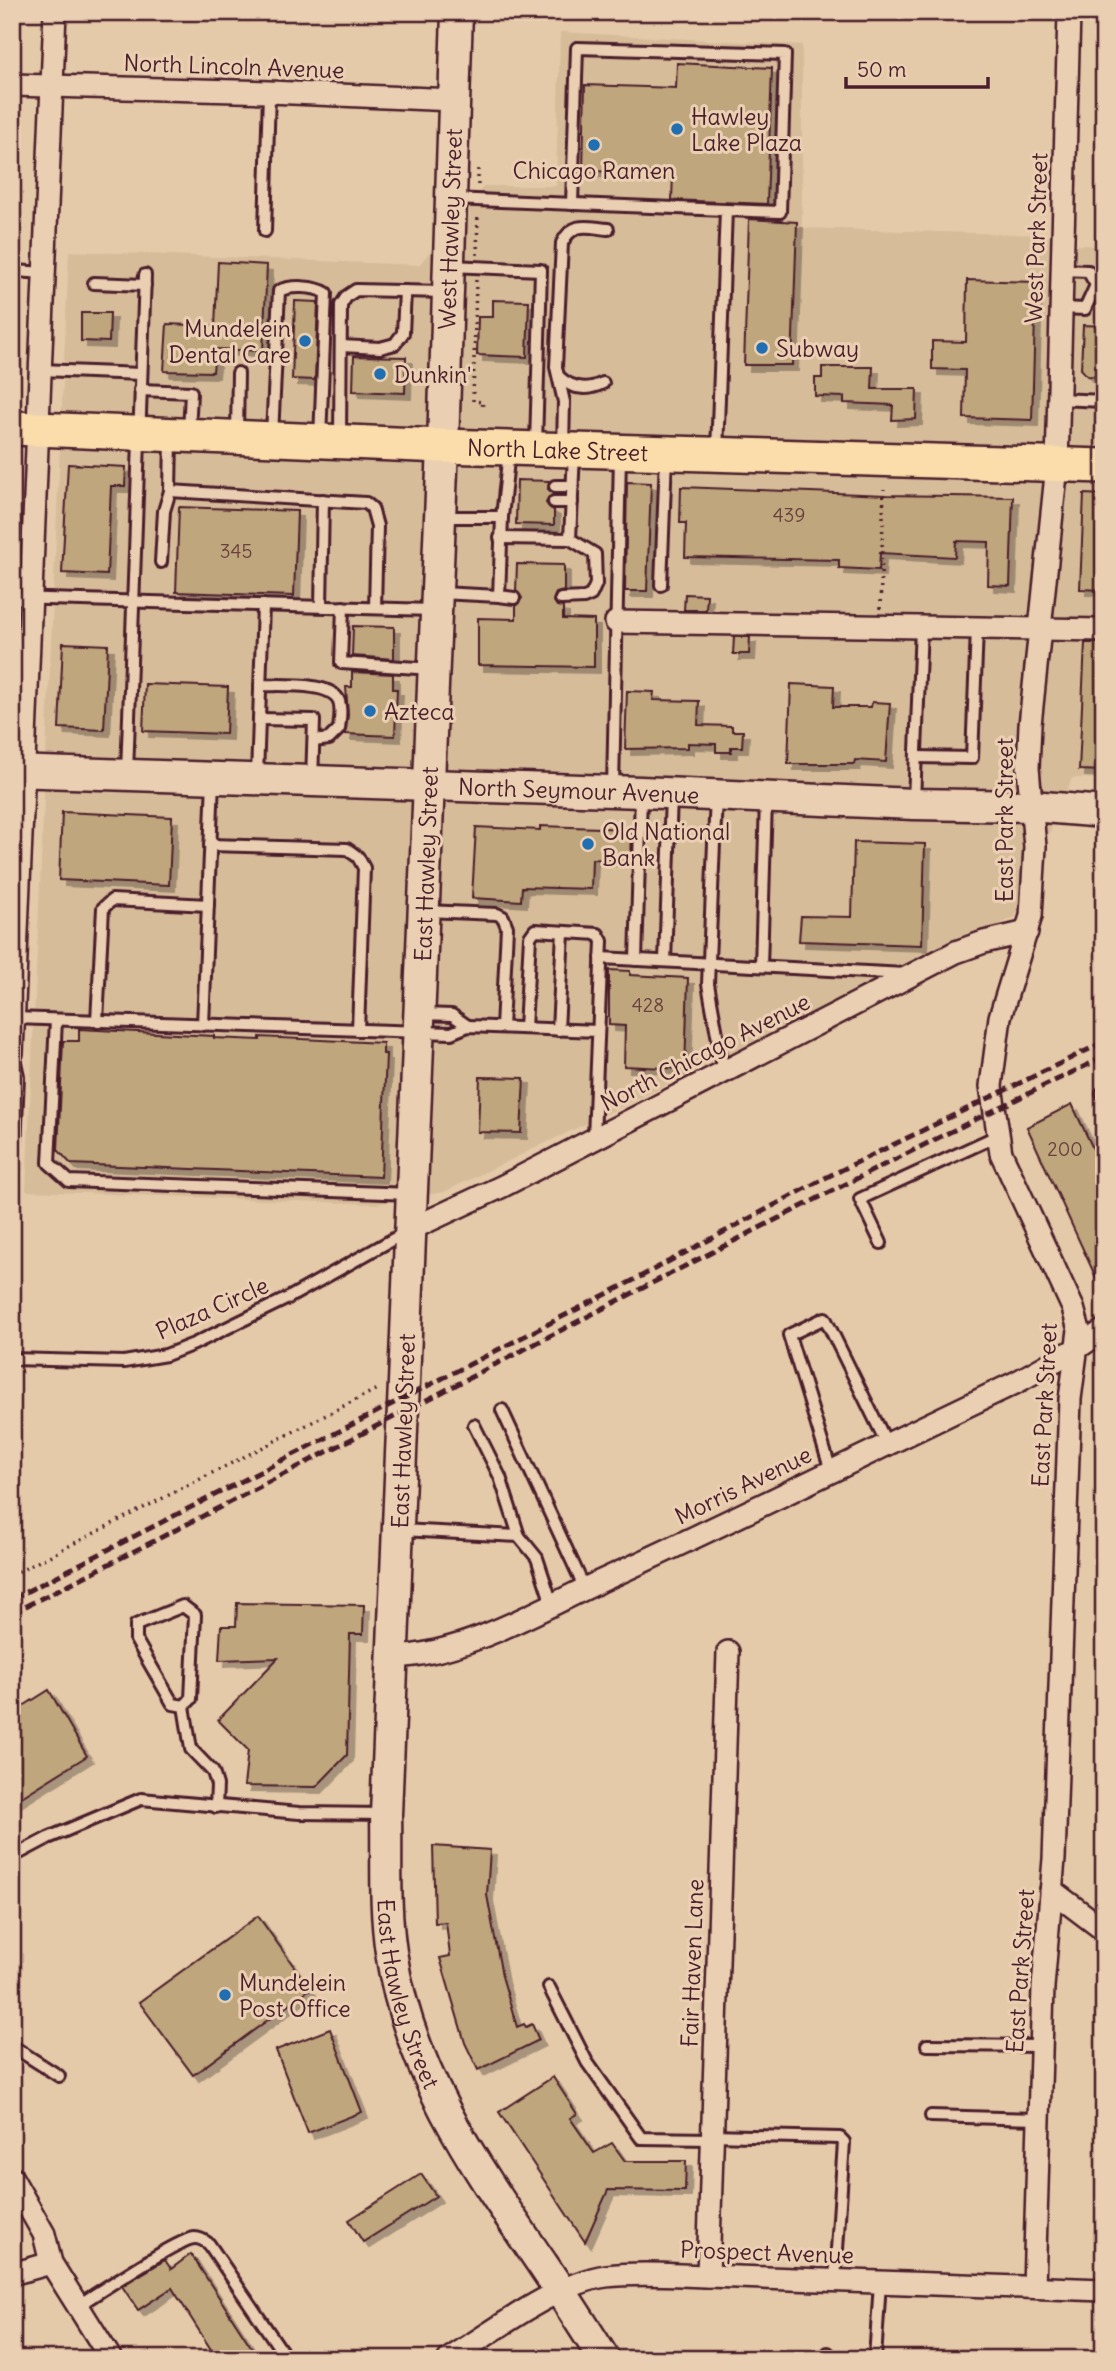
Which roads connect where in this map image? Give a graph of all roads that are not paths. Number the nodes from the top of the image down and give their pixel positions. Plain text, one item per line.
1 (55, 12) edge
2 (457, 12) edge
3 (1069, 12) edge
4 (12, 85) edge
5 (51, 86) junction
6 (269, 92) junction
7 (454, 100) junction
8 (451, 199) junction
9 (572, 204) junction
10 (726, 210) junction
11 (608, 229) dead end
12 (265, 231) dead end
13 (1062, 270) junction
14 (12, 273) edge
15 (44, 273) junction
16 (448, 279) junction
17 (94, 283) dead end
18 (1100, 285) edge
19 (405, 291) junction
20 (1061, 308) junction
21 (341, 346) junction
22 (41, 370) junction
23 (238, 373) dead end
24 (141, 374) junction
25 (559, 377) junction
26 (603, 383) dead end
27 (140, 390) junction
28 (1058, 399) junction
29 (1104, 401) edge
30 (25, 429) edge
31 (138, 433) junction
32 (180, 435) junction
33 (237, 438) junction
34 (271, 439) junction
35 (330, 442) junction
36 (443, 446) junction
37 (546, 450) junction
38 (620, 452) junction
39 (666, 453) junction
40 (717, 455) junction
41 (1056, 465) junction
42 (1104, 466) edge
43 (555, 486) dead end
44 (573, 486) junction
45 (170, 491) junction
46 (323, 500) junction
47 (504, 500) junction
48 (517, 501) dead end
49 (554, 502) dead end
50 (572, 502) junction
51 (440, 517) junction
52 (502, 517) junction
53 (500, 538) junction
54 (570, 539) junction
55 (161, 562) dead end
56 (661, 585) dead end
57 (499, 596) junction
58 (21, 598) edge
59 (514, 598) dead end
60 (561, 599) dead end
61 (134, 601) junction
62 (437, 601) junction
63 (262, 605) junction
64 (321, 606) junction
65 (343, 607) junction
66 (374, 608) junction
67 (616, 621) junction
68 (921, 626) junction
69 (977, 628) junction
70 (1041, 629) junction
71 (1104, 630) edge
72 (434, 668) junction
73 (260, 685) junction
74 (259, 719) junction
75 (314, 741) junction
76 (916, 757) junction
77 (17, 771) edge
78 (127, 775) junction
79 (213, 778) junction
80 (257, 779) junction
81 (312, 781) junction
82 (429, 785) junction
83 (627, 791) junction
84 (671, 794) junction
85 (716, 796) junction
86 (766, 798) junction
87 (914, 804) junction
88 (1031, 806) junction
89 (1104, 812) edge
90 (210, 845) junction
91 (208, 905) junction
92 (424, 911) junction
93 (15, 925) edge
94 (564, 932) junction
95 (1027, 933) junction
96 (601, 958) junction
97 (636, 960) junction
98 (665, 961) junction
99 (709, 963) junction
100 (761, 966) junction
101 (915, 974) junction
102 (14, 1018) junction
103 (56, 1020) junction
104 (97, 1021) junction
105 (420, 1023) junction
106 (203, 1025) junction
107 (468, 1026) junction
108 (502, 1027) junction
109 (525, 1028) junction
110 (358, 1030) junction
111 (558, 1030) junction
112 (598, 1031) junction
113 (13, 1053) edge
114 (723, 1073) junction
115 (14, 1104) edge
116 (999, 1135) junction
117 (594, 1138) junction
118 (413, 1194) junction
119 (12, 1219) edge
120 (411, 1229) junction
121 (881, 1242) dead end
122 (1104, 1330) edge
123 (1076, 1349) junction
124 (12, 1359) edge
125 (502, 1410) dead end
126 (474, 1425) dead end
127 (887, 1444) junction
128 (831, 1471) junction
129 (399, 1529) junction
130 (519, 1536) junction
131 (586, 1589) junction
132 (552, 1604) junction
133 (729, 1652) dead end
134 (394, 1657) junction
135 (184, 1706) junction
136 (216, 1807) junction
137 (386, 1814) junction
138 (12, 1857) edge
139 (1051, 1890) junction
140 (1104, 1930) edge
141 (549, 1987) dead end
142 (927, 2045) dead end
143 (12, 2046) edge
144 (1042, 2046) junction
145 (59, 2076) dead end
146 (931, 2116) dead end
147 (1039, 2119) junction
148 (712, 2137) junction
149 (12, 2178) edge
150 (51, 2263) junction
151 (12, 2274) edge
152 (708, 2276) junction
153 (835, 2280) junction
154 (880, 2282) junction
155 (1034, 2287) junction
156 (1104, 2290) edge
157 (561, 2291) junction
158 (77, 2306) junction
159 (460, 2356) edge
160 (111, 2359) edge
161 (287, 2359) edge
162 (604, 2359) edge
163 (875, 2359) edge

1 - 5 street
2 - 7 street, West Hawley Street
3 - 13 street, West Park Street
4 - 5 street, North Lincoln Avenue
5 - 6 street, North Lincoln Avenue
5 - 15 street
6 - 7 street, North Lincoln Avenue
6 - 12 lane
7 - 8 street, West Hawley Street
8 - 9 lane
8 - 16 street, West Hawley Street
9 - 10 lane
9 - 10 lane
10 - 40 lane
11 - 25 lane
13 - 18 lane
13 - 20 street, West Park Street
14 - 15 lane
15 - 22 street
16 - 19 lane
16 - 36 street, West Hawley Street
16 - 37 lane
17 - 24 lane
18 - 20 lane
19 - 21 lane
19 - 21 lane
20 - 28 street, West Park Street
21 - 35 lane
22 - 24 lane
22 - 30 street
23 - 33 lane
24 - 27 lane
25 - 26 lane
25 - 37 lane
27 - 31 lane
27 - 32 lane
28 - 29 lane
28 - 41 street, West Park Street
30 - 31 main road, North Lake Street
30 - 58 street
31 - 32 main road, North Lake Street
31 - 61 lane
32 - 33 main road, North Lake Street
32 - 45 lane
33 - 34 main road, North Lake Street
34 - 35 main road, North Lake Street
34 - 35 lane
35 - 36 main road, North Lake Street
36 - 37 main road, North Lake Street
36 - 51 street, East Hawley Street
37 - 38 main road, North Lake Street
37 - 44 lane
37 - 47 lane
38 - 39 main road, North Lake Street
38 - 67 lane
39 - 40 main road, North Lake Street
39 - 56 lane
40 - 41 main road, North Lake Street
41 - 42 main road, North Lake Street
41 - 70 street, East Park Street
43 - 44 lane
44 - 50 lane
45 - 46 lane
45 - 55 lane
46 - 64 lane
46 - 66 lane
47 - 48 lane
47 - 52 lane
49 - 50 lane
50 - 54 lane
51 - 52 lane
51 - 62 street, East Hawley Street
52 - 53 lane
53 - 54 lane
53 - 57 lane
54 - 60 lane
57 - 59 lane
57 - 62 lane
58 - 61 lane
58 - 77 street
61 - 63 lane
61 - 78 lane
62 - 66 lane
62 - 72 street, East Hawley Street
63 - 64 lane
63 - 73 lane
64 - 65 lane
65 - 66 lane
65 - 72 lane
67 - 68 street
67 - 83 lane
68 - 69 street
68 - 76 lane
69 - 70 street
69 - 76 lane
70 - 71 street
70 - 88 street, East Park Street
72 - 82 street, East Hawley Street
73 - 74 lane
73 - 75 lane
74 - 75 lane
74 - 80 lane
75 - 81 lane
76 - 87 lane
77 - 78 street, North Seymour Avenue
77 - 93 street
78 - 79 street, North Seymour Avenue
79 - 80 street, North Seymour Avenue
79 - 90 lane
80 - 81 street, North Seymour Avenue
81 - 82 street, North Seymour Avenue
82 - 83 street, North Seymour Avenue
82 - 92 street, East Hawley Street
83 - 84 street, North Seymour Avenue
83 - 97 lane
84 - 85 street, North Seymour Avenue
84 - 98 lane
85 - 86 street, North Seymour Avenue
85 - 99 lane
86 - 87 street, North Seymour Avenue
86 - 100 lane
87 - 88 street, North Seymour Avenue
88 - 89 street, North Seymour Avenue
88 - 95 street, East Park Street
90 - 91 lane
90 - 110 lane
91 - 104 lane
91 - 106 lane
92 - 105 street, East Hawley Street
92 - 108 lane
93 - 102 street
94 - 96 lane
94 - 109 lane
94 - 111 lane
95 - 101 street, North Chicago Avenue
95 - 116 street, East Park Street
96 - 97 lane
96 - 112 lane
97 - 98 lane
98 - 99 lane
99 - 100 lane
99 - 114 lane
100 - 101 lane
101 - 114 street, North Chicago Avenue
102 - 103 lane
102 - 113 street
103 - 104 lane
103 - 118 lane
104 - 106 lane
105 - 107 lane
105 - 107 lane
105 - 110 lane
105 - 118 street, East Hawley Street
106 - 110 lane
107 - 108 lane
108 - 109 lane
109 - 111 lane
111 - 112 lane
112 - 117 lane
113 - 115 lane
114 - 117 street, North Chicago Avenue
115 - 119 lane
116 - 121 lane
116 - 123 street, East Park Street
117 - 120 street, North Chicago Avenue
118 - 120 street, East Hawley Street
120 - 124 lane, Plaza Circle
120 - 129 street, East Hawley Street
122 - 123 street, Morris Avenue
123 - 127 street, Morris Avenue
123 - 139 street, East Park Street
125 - 131 lane
126 - 130 lane
127 - 128 street, Morris Avenue
127 - 128 lane
128 - 131 street, Morris Avenue
129 - 130 lane
129 - 134 street, East Hawley Street
130 - 132 lane
131 - 132 street, Morris Avenue
132 - 134 street, Morris Avenue
133 - 148 street, Fair Haven Lane
134 - 137 street, East Hawley Street
135 - 135 lane
135 - 136 lane
136 - 137 lane
136 - 138 lane
137 - 157 street, East Hawley Street
139 - 140 street
139 - 144 street, East Park Street
141 - 148 lane
142 - 144 lane
143 - 145 lane
144 - 147 street, East Park Street
146 - 147 lane
147 - 155 street, East Park Street
148 - 152 street, Fair Haven Lane
148 - 153 lane
149 - 150 street
150 - 151 street
150 - 158 street
152 - 153 street, Prospect Avenue
152 - 157 street, Prospect Avenue
153 - 154 street, Prospect Avenue
154 - 155 street, Prospect Avenue
154 - 163 lane
155 - 156 street, Prospect Avenue
157 - 159 street, Prospect Avenue
157 - 162 street, East Hawley Street
158 - 160 street
158 - 161 lane

